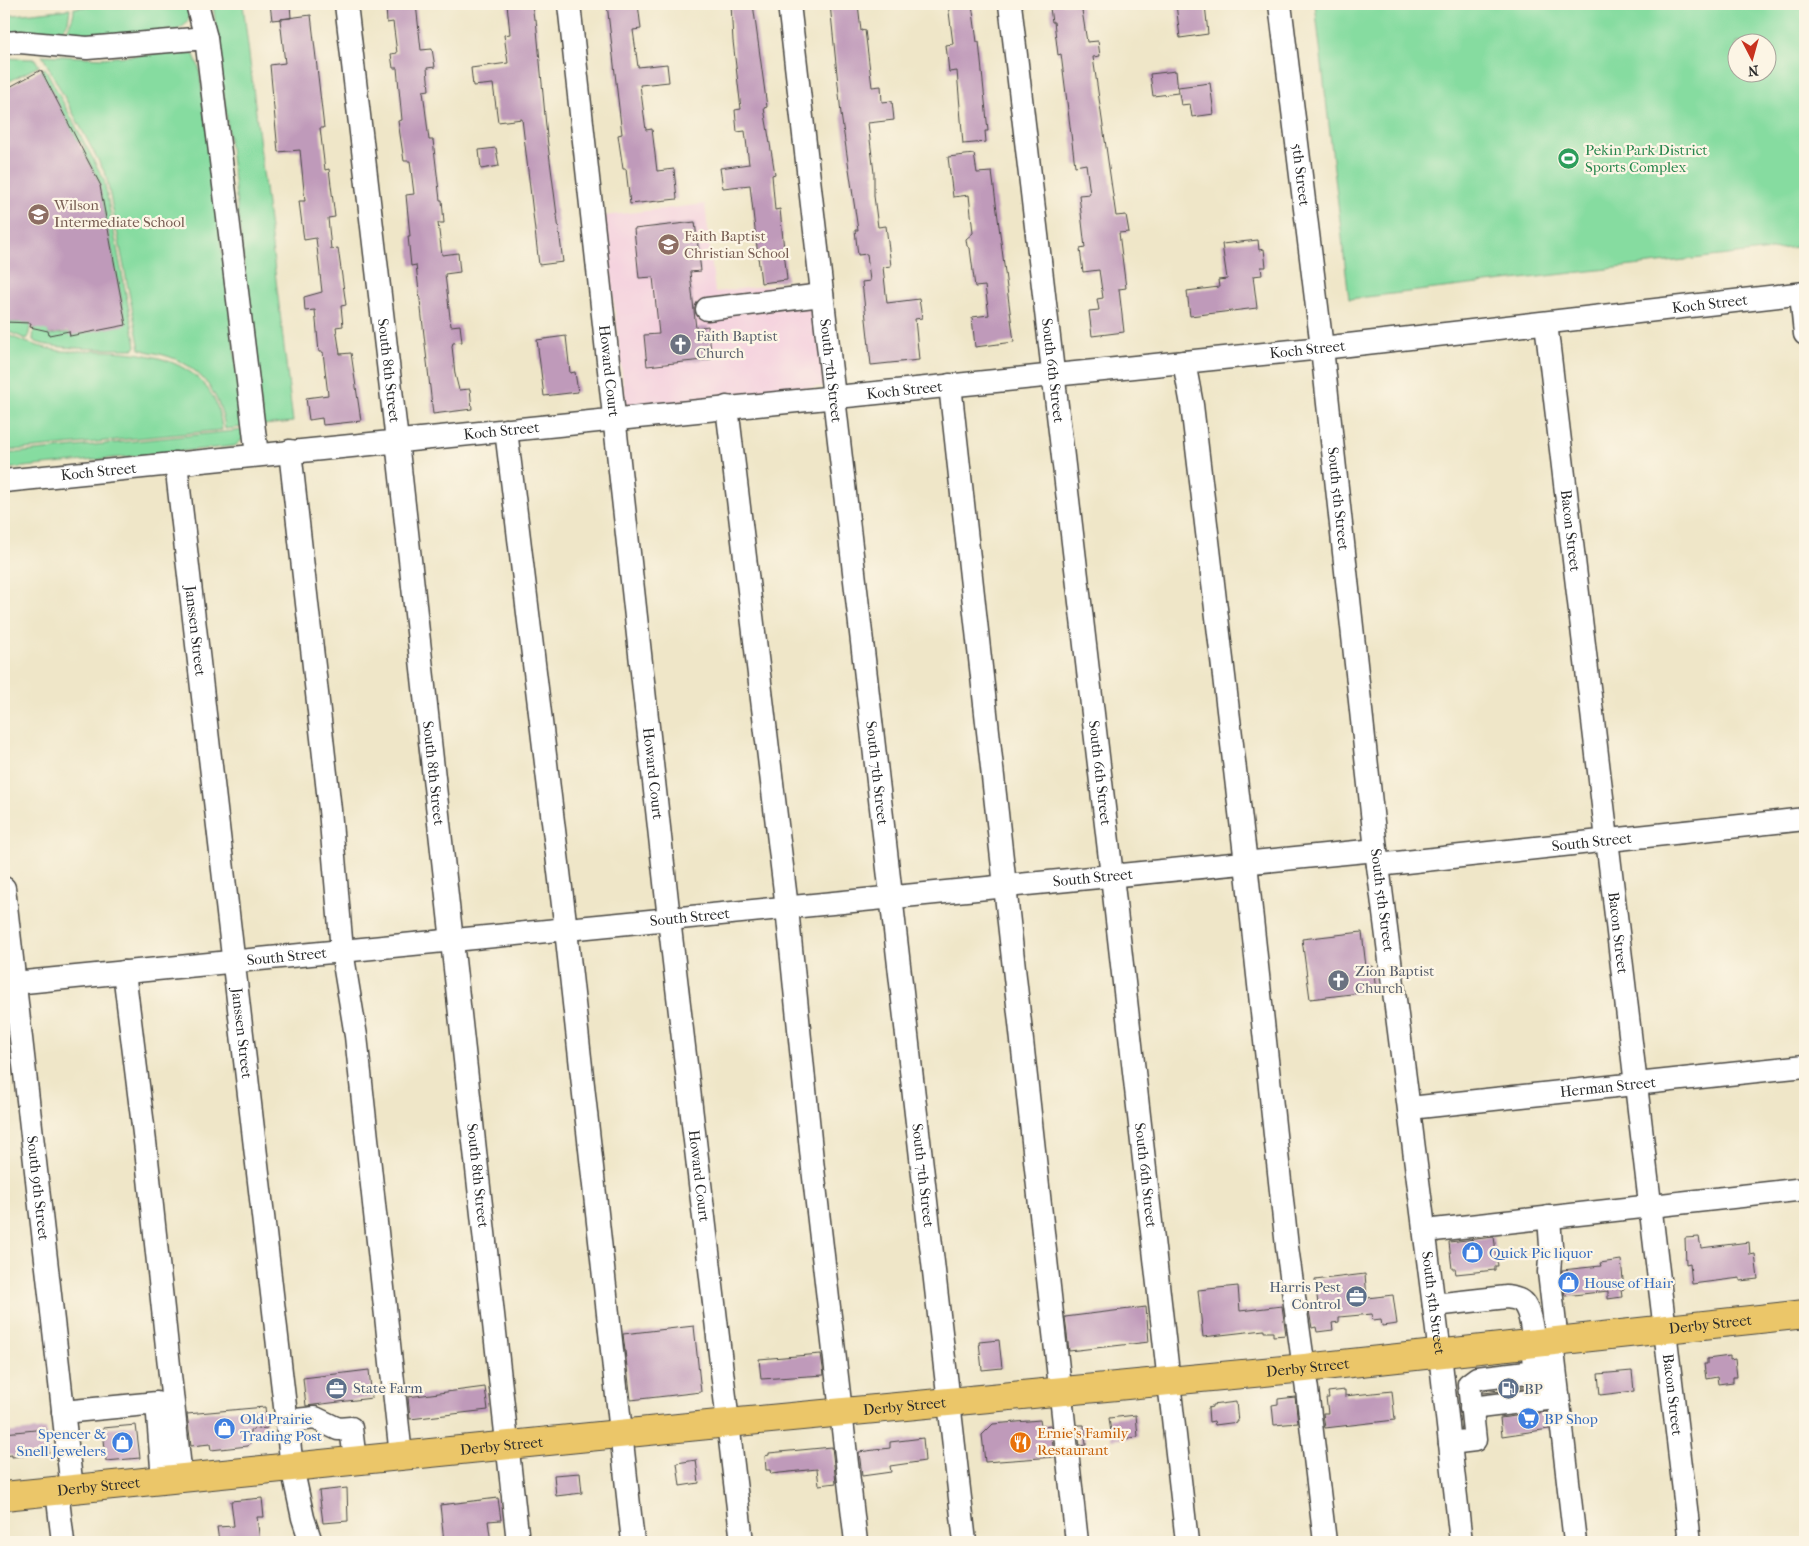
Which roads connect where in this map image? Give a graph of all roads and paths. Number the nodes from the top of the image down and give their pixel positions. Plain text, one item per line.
1 (197, 4) edge
2 (346, 4) edge
3 (569, 4) edge
4 (788, 4) edge
5 (1010, 4) edge
6 (1280, 4) edge
7 (206, 38) junction
8 (4, 44) edge
9 (1803, 294) edge
10 (822, 295) junction
11 (707, 309) dead end
12 (1546, 323) junction
13 (1805, 334) edge
14 (1322, 348) junction
15 (1184, 362) junction
16 (1054, 375) junction
17 (950, 385) junction
18 (834, 397) junction
19 (727, 407) junction
20 (616, 419) junction
21 (506, 430) junction
22 (397, 441) junction
23 (290, 451) junction
24 (256, 455) junction
25 (176, 463) junction
26 (4, 481) edge
27 (1805, 819) edge
28 (1607, 841) junction
29 (1377, 858) junction
30 (1246, 863) junction
31 (1112, 876) junction
32 (1006, 886) junction
33 (4, 888) edge
34 (891, 897) junction
35 (787, 908) junction
36 (669, 919) junction
37 (566, 930) junction
38 (451, 941) junction
39 (342, 951) junction
40 (235, 962) junction
41 (124, 972) junction
42 (9, 983) edge
43 (1805, 1066) edge
44 (1637, 1083) junction
45 (1410, 1108) junction
46 (1805, 1189) edge
47 (1651, 1206) junction
48 (1549, 1217) junction
49 (1425, 1231) junction
50 (1434, 1305) junction
51 (1805, 1314) edge
52 (1666, 1330) junction
53 (1547, 1343) junction
54 (1486, 1349) junction
55 (1440, 1354) junction
56 (1304, 1368) junction
57 (1535, 1371) junction
58 (1489, 1376) junction
59 (1169, 1382) junction
60 (1060, 1392) junction
61 (948, 1403) junction
62 (1446, 1405) junction
63 (1471, 1405) junction
64 (63, 1412) junction
65 (840, 1412) junction
66 (287, 1421) junction
67 (728, 1423) junction
68 (622, 1434) junction
69 (1450, 1443) junction
70 (507, 1445) junction
71 (401, 1456) junction
72 (355, 1460) junction
73 (292, 1467) junction
74 (172, 1479) junction
75 (65, 1490) junction
76 (4, 1496) edge
77 (63, 1542) edge
78 (311, 1542) edge
79 (518, 1542) edge
80 (633, 1542) edge
81 (742, 1542) edge
82 (856, 1542) edge
83 (964, 1542) edge
84 (1077, 1542) edge
85 (1187, 1542) edge
86 (1325, 1542) edge
87 (1461, 1542) edge
88 (1575, 1542) edge
89 (1690, 1542) edge

1 - 7 street
2 - 22 street, South 8th Street
3 - 20 street, Howard Court
4 - 10 street, South 7th Street
5 - 16 street, South 6th Street
6 - 14 street, 5th Street
7 - 8 street
7 - 24 street
9 - 12 street, Koch Street
9 - 13 street
10 - 11 street
10 - 18 street, South 7th Street
12 - 14 street, Koch Street
12 - 28 street, Bacon Street
14 - 15 street, Koch Street
14 - 29 street, South 5th Street
15 - 16 street, Koch Street
15 - 30 street
16 - 17 street, Koch Street
16 - 31 street, South 6th Street
17 - 18 street, Koch Street
17 - 32 street
18 - 19 street, Koch Street
18 - 34 street, South 7th Street
19 - 20 street, Koch Street
19 - 35 street
20 - 21 street, Koch Street
20 - 36 street, Howard Court
21 - 22 street, Koch Street
21 - 37 street
22 - 23 street, Koch Street
22 - 38 street, South 8th Street
23 - 24 street, Koch Street
23 - 39 street
24 - 25 street, Koch Street
25 - 26 street, Koch Street
25 - 40 street, Janssen Street
27 - 28 street, South Street
28 - 29 street, South Street
28 - 44 street, Bacon Street
29 - 30 street, South Street
29 - 45 street, South 5th Street
30 - 31 street, South Street
30 - 56 street
31 - 32 street, South Street
31 - 59 street, South 6th Street
32 - 34 street, South Street
32 - 60 street
33 - 42 street, South 9th Street
34 - 35 street, South Street
34 - 61 street, South 7th Street
35 - 36 street, South Street
35 - 65 street
36 - 37 street, South Street
36 - 67 street, Howard Court
37 - 38 street, South Street
37 - 68 street
38 - 39 street, South Street
38 - 70 street, South 8th Street
39 - 40 street, South Street
39 - 71 street
40 - 41 street, South Street
40 - 66 street, Janssen Street
41 - 42 street, South Street
41 - 74 street
42 - 64 street, South 9th Street
43 - 44 street, Herman Street
44 - 45 street, Herman Street
44 - 47 street, Bacon Street
45 - 49 street, South 5th Street
46 - 47 street
47 - 48 street
47 - 52 street, Bacon Street
48 - 49 street
48 - 53 street
49 - 50 street, South 5th Street
50 - 53 street
50 - 55 street, South 5th Street
51 - 52 main road, Derby Street
52 - 53 main road, Derby Street
52 - 89 street, Bacon Street
53 - 54 main road, Derby Street
53 - 57 street
53 - 88 street
54 - 55 main road, Derby Street
54 - 58 street
55 - 56 main road, Derby Street
55 - 62 street, South 5th Street
56 - 59 main road, Derby Street
56 - 86 street
57 - 58 street
57 - 63 street
58 - 63 street
59 - 60 main road, Derby Street
59 - 85 street, South 6th Street
60 - 61 main road, Derby Street
60 - 84 street
61 - 65 main road, Derby Street
61 - 83 street, South 7th Street
62 - 63 street
62 - 69 street, South 5th Street
63 - 69 street
64 - 74 street
64 - 75 street, South 9th Street
65 - 67 main road, Derby Street
65 - 82 street
66 - 72 street
66 - 73 street, Janssen Street
67 - 68 main road, Derby Street
67 - 81 street, Howard Court
68 - 70 main road, Derby Street
68 - 80 street
69 - 87 street, South 5th Street
70 - 71 main road, Derby Street
70 - 79 street, South 8th Street
71 - 72 main road, Derby Street
72 - 73 main road, Derby Street
73 - 74 main road, Derby Street
73 - 78 street, Janssen Street
74 - 75 main road, Derby Street
75 - 76 main road, Derby Street
75 - 77 street, South 9th Street

